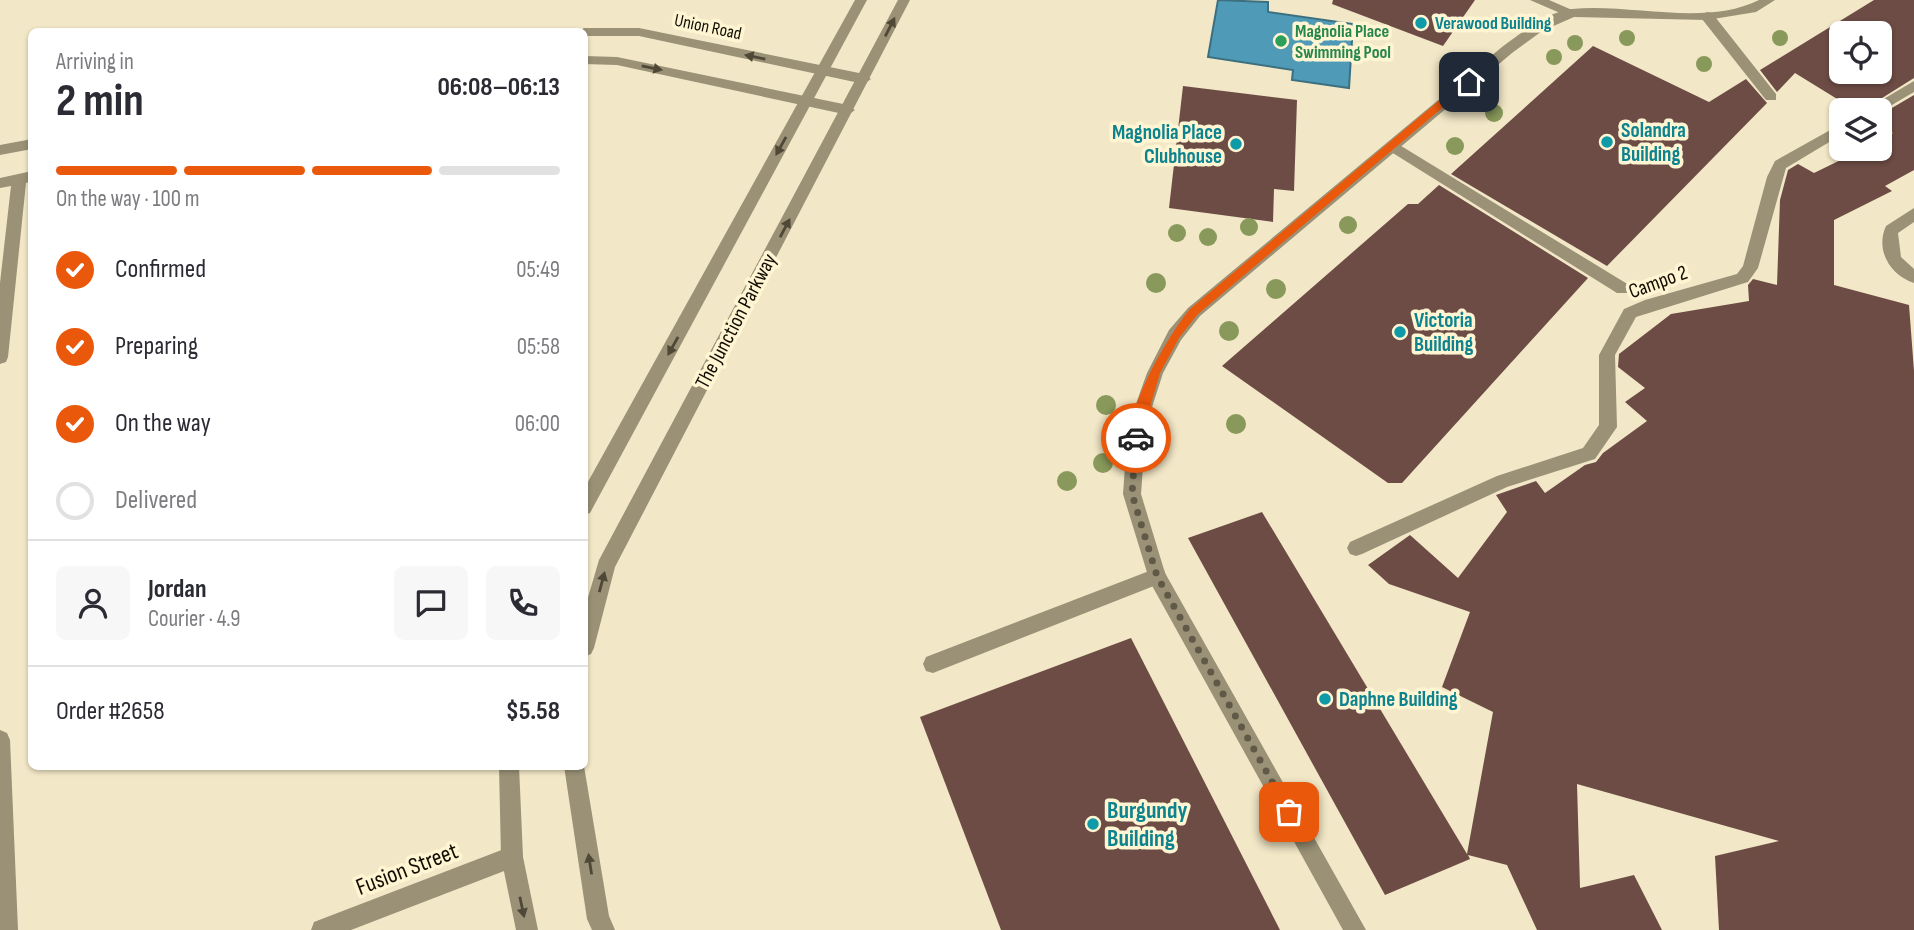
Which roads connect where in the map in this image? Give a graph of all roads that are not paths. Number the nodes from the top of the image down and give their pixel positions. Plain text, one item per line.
1 (861, 0) edge
2 (904, 0) edge
3 (1536, 0) edge
4 (1769, 0) edge
5 (1572, 13) junction
6 (1707, 16) junction
7 (588, 32) edge
8 (588, 60) edge
9 (821, 72) junction
10 (864, 79) junction
11 (1914, 86) edge
12 (1771, 97) dead end
13 (1892, 99) edge
14 (805, 102) junction
15 (848, 110) junction
16 (1829, 136) edge
17 (28, 145) edge
18 (1392, 145) junction
19 (0, 150) edge
20 (25, 177) edge
21 (0, 183) edge
22 (1914, 214) edge
23 (1914, 277) edge
24 (1623, 289) dead end
25 (0, 357) edge
26 (588, 500) edge
27 (1356, 548) dead end
28 (1157, 576) junction
29 (588, 633) edge
30 (933, 664) dead end
31 (0, 740) edge
32 (509, 770) edge
33 (575, 770) edge
34 (512, 857) junction
35 (7, 930) edge
36 (322, 930) edge
37 (527, 930) edge
38 (604, 930) edge
39 (1355, 930) edge

1 - 9 street, The Junction Parkway
10 -> 2 street, The Junction Parkway
3 - 5 street
4 - 6 street
5 - 6 street
5 - 18 street
6 - 12 street
9 -> 7 street, Union Road
8 -> 14 street
9 - 10 street, Union Road
9 - 14 street, The Junction Parkway
10 - 15 street, The Junction Parkway
11 - 13 street
14 - 15 street
14 -> 26 street, The Junction Parkway
29 -> 15 street, The Junction Parkway
16 - 27 street, Campo 2
17 - 19 street
18 - 24 street
18 - 28 street
20 - 21 street
20 - 25 street
22 - 23 street
28 - 30 street
28 - 39 street
31 - 35 street
32 - 34 street
38 -> 33 street
34 - 36 street, Fusion Street
34 -> 37 street

